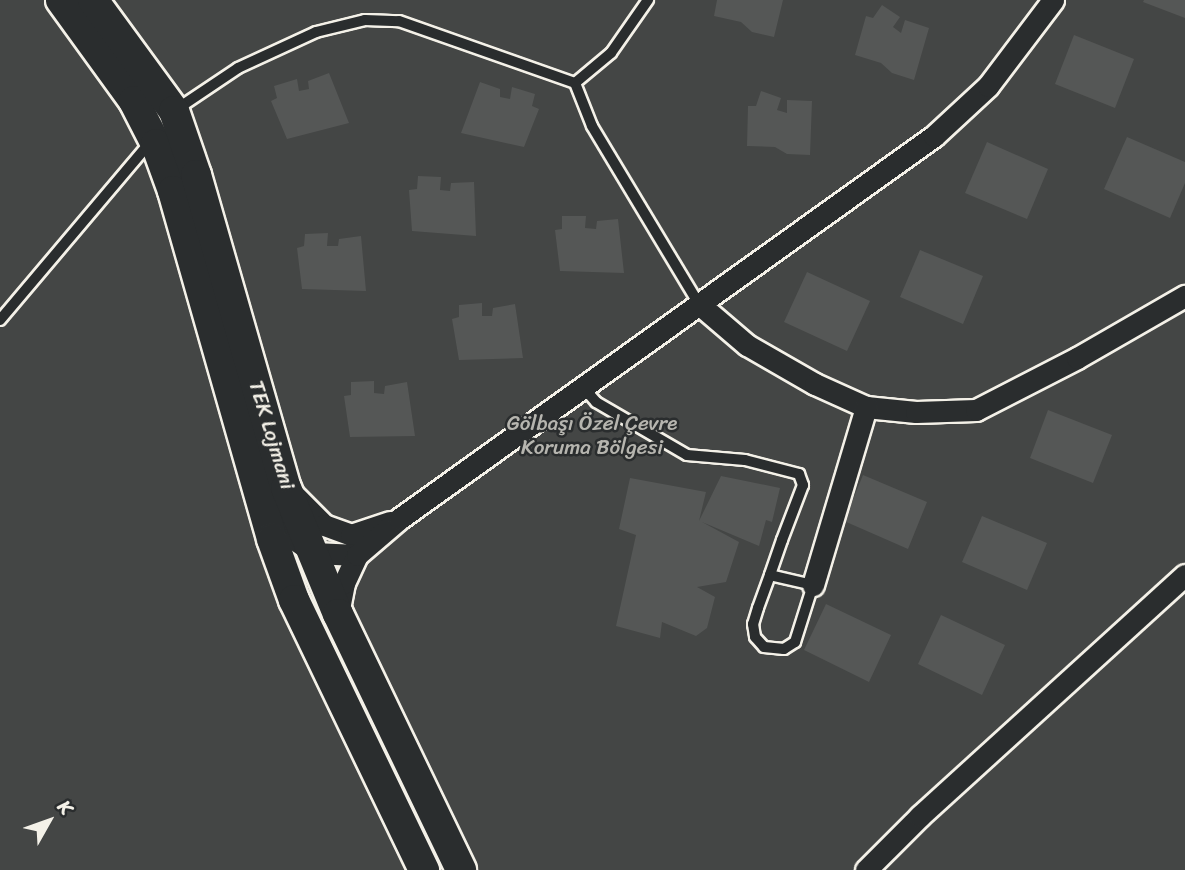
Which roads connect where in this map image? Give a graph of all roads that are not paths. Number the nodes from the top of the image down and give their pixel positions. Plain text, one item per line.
1 (61, 0) edge
2 (93, 0) edge
3 (648, 0) edge
4 (1052, 0) edge
5 (575, 83) junction
6 (174, 111) junction
7 (153, 138) junction
8 (1185, 296) edge
9 (699, 304) junction
10 (0, 320) edge
11 (583, 387) junction
12 (866, 407) junction
13 (256, 484) junction
14 (286, 488) junction
15 (354, 545) junction
16 (313, 553) junction
17 (770, 575) junction
18 (1185, 575) edge
19 (813, 585) junction
20 (294, 600) junction
21 (338, 614) junction
22 (424, 870) edge
23 (461, 870) edge
24 (866, 870) edge

1 - 7 street, TEK Lojmani
2 - 6 street, TEK Lojmani
3 - 5 lane
4 - 9 street
5 - 6 lane
5 - 9 lane
6 - 14 street, TEK Lojmani
7 - 10 lane
7 - 13 street, TEK Lojmani
8 - 12 street
9 - 11 street
9 - 12 street
11 - 15 street
11 - 17 lane
12 - 19 street
13 - 16 street
13 - 20 street, TEK Lojmani
14 - 15 street
14 - 16 street, TEK Lojmani
15 - 16 street
15 - 21 street
16 - 20 street
16 - 21 street, TEK Lojmani
17 - 19 lane
17 - 19 lane
18 - 24 street
20 - 22 street, TEK Lojmani
21 - 23 street, TEK Lojmani

